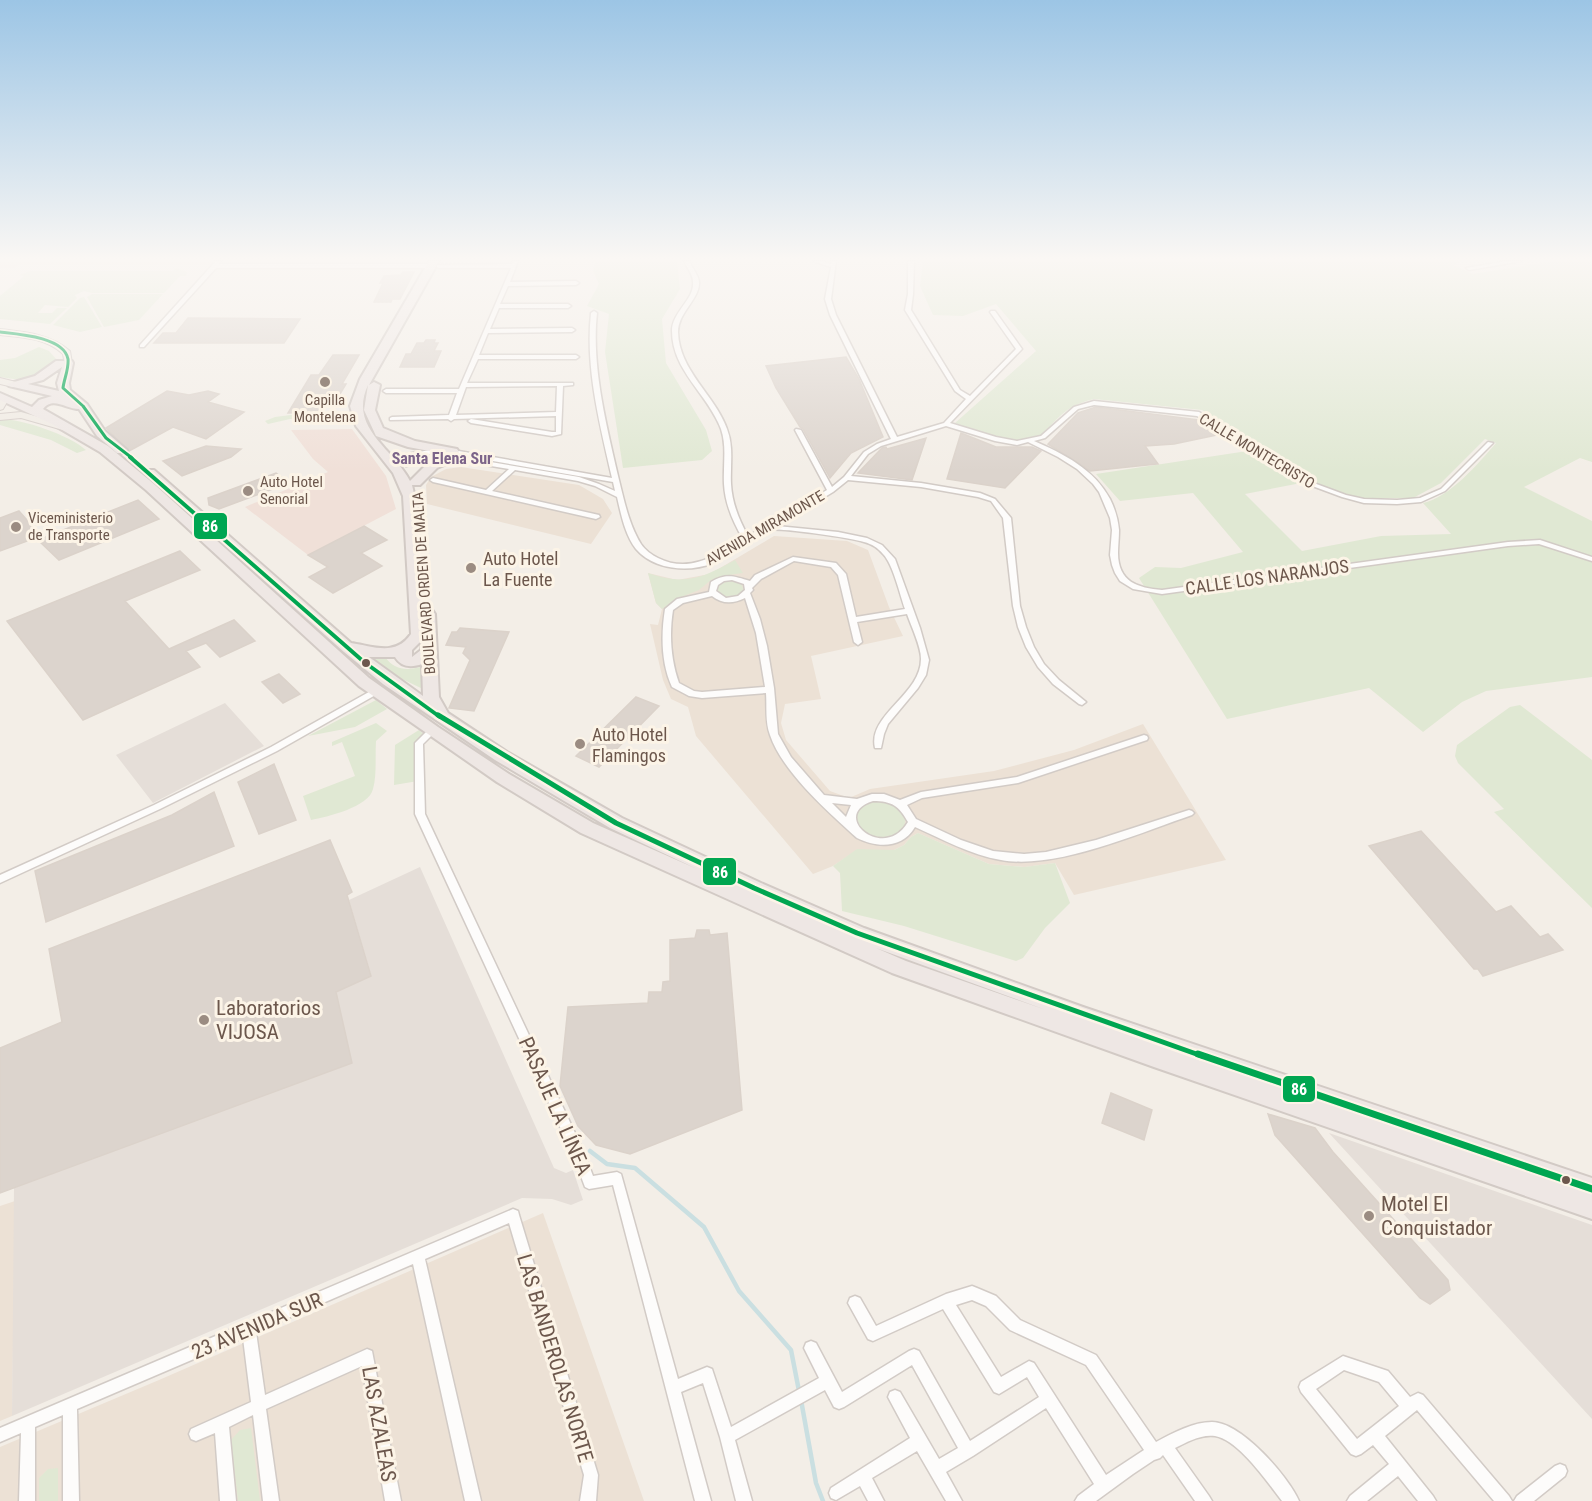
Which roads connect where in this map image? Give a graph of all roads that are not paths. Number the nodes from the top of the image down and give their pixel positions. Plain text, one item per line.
1 (156, 331) edge
2 (396, 331) edge
3 (403, 331) edge
4 (488, 331) edge
5 (593, 331) edge
6 (675, 331) edge
7 (841, 331) edge
8 (921, 331) edge
9 (1006, 331) edge
10 (0, 334) edge
11 (142, 346) dead end
12 (476, 357) junction
13 (576, 357) dead end
14 (64, 360) junction
15 (0, 381) edge
16 (13, 384) junction
17 (571, 384) dead end
18 (560, 385) junction
19 (462, 388) junction
20 (386, 391) dead end
21 (0, 398) edge
22 (968, 399) junction
23 (0, 407) edge
24 (87, 412) junction
25 (559, 414) junction
26 (0, 417) edge
27 (392, 419) dead end
28 (451, 419) junction
29 (59, 424) junction
30 (946, 424) junction
31 (798, 430) dead end
32 (379, 431) junction
33 (895, 440) junction
34 (1031, 442) junction
35 (1490, 443) dead end
36 (454, 455) junction
37 (404, 461) junction
38 (514, 468) junction
39 (846, 478) junction
40 (433, 480) dead end
41 (617, 481) junction
42 (416, 482) junction
43 (831, 491) junction
44 (487, 492) junction
45 (620, 496) junction
46 (596, 517) dead end
47 (768, 527) junction
48 (747, 540) junction
49 (1592, 559) edge
50 (758, 577) junction
51 (733, 578) junction
52 (748, 590) junction
53 (713, 593) junction
54 (728, 600) junction
55 (753, 607) junction
56 (908, 610) junction
57 (854, 620) junction
58 (334, 634) junction
59 (858, 642) dead end
60 (430, 646) junction
61 (405, 648) junction
62 (769, 690) junction
63 (376, 691) junction
64 (1082, 702) dead end
65 (439, 726) junction
66 (1144, 738) dead end
67 (878, 746) dead end
68 (819, 797) junction
69 (858, 803) junction
70 (905, 806) junction
71 (1189, 813) dead end
72 (912, 825) junction
73 (853, 828) junction
74 (0, 879) edge
75 (1452, 1161) junction
76 (1592, 1190) edge
77 (1592, 1208) edge
78 (513, 1215) joint
79 (1592, 1215) edge
80 (418, 1257) junction
81 (946, 1301) junction
82 (855, 1303) dead end
83 (249, 1330) junction
84 (811, 1348) dead end
85 (828, 1381) junction
86 (673, 1388) junction
87 (895, 1397) dead end
88 (1048, 1399) junction
89 (69, 1406) junction
90 (259, 1406) junction
91 (1409, 1407) junction
92 (221, 1423) junction
93 (27, 1424) junction
94 (196, 1434) dead end
95 (1374, 1434) junction
96 (0, 1435) edge
97 (727, 1437) junction
98 (920, 1441) junction
99 (1160, 1449) junction
100 (968, 1451) junction
101 (1399, 1466) junction
102 (936, 1469) junction
103 (1560, 1471) dead end
104 (863, 1475) junction
105 (1104, 1486) junction
106 (836, 1493) dead end
107 (27, 1501) edge
108 (71, 1501) edge
109 (228, 1501) edge
110 (271, 1501) edge
111 (393, 1501) edge
112 (473, 1501) edge
113 (588, 1501) edge
114 (703, 1501) edge
115 (744, 1501) edge
116 (876, 1501) edge
117 (954, 1501) edge
118 (1083, 1501) edge
119 (1204, 1501) edge
120 (1291, 1501) edge
121 (1355, 1501) edge
122 (1428, 1501) edge
123 (1504, 1501) edge
124 (1522, 1501) edge

1 - 11 street
2 - 61 highway, BOULEVARD ORDEN DE MALTA
3 - 32 highway, BOULEVARD ORDEN DE MALTA
4 - 12 street
5 - 41 street, AVENIDA MIRAMONTE
6 - 48 street
7 - 33 street
8 - 22 street
9 - 22 street
10 - 14 main road
12 - 13 street
12 - 19 street
14 - 16 highway
14 - 24 highway
15 - 16 main road
16 - 24 highway
17 - 18 street
18 - 19 street
18 - 25 street
19 - 20 street
19 - 28 street
21 - 23 main road
21 - 29 highway
22 - 30 street
24 - 29 highway
24 - 58 highway
25 - 28 street
25 - 28 street
26 - 29 main road
27 - 28 street
29 - 63 highway
30 - 33 street, AVENIDA MIRAMONTE
30 - 34 street
31 - 43 street
32 - 36 highway
32 - 37 highway, BOULEVARD ORDEN DE MALTA
33 - 39 street, AVENIDA MIRAMONTE
34 - 35 street, CALLE MONTECRISTO
34 - 49 street, CALLE LOS NARANJOS
36 - 37 street
36 - 38 street
36 - 41 street
36 - 42 highway
37 - 42 highway, BOULEVARD ORDEN DE MALTA
38 - 44 street
38 - 45 street
39 - 43 street, AVENIDA MIRAMONTE
39 - 64 street
40 - 44 street
41 - 45 street, AVENIDA MIRAMONTE
42 - 60 highway, BOULEVARD ORDEN DE MALTA
43 - 47 street, AVENIDA MIRAMONTE
44 - 46 street
45 - 48 street, AVENIDA MIRAMONTE
47 - 48 street, AVENIDA MIRAMONTE
47 - 56 street
50 - 51 street
50 - 52 street
50 - 57 street
51 - 52 street
51 - 53 street
52 - 54 street
52 - 55 street
53 - 54 street
53 - 62 street
54 - 55 street
55 - 62 street
56 - 57 street
56 - 67 street
57 - 59 street
58 - 61 highway, BOULEVARD ORDEN DE MALTA
58 - 65 highway
60 - 61 highway
60 - 65 highway, BOULEVARD ORDEN DE MALTA
62 - 68 street
63 - 65 highway
63 - 74 street
65 - 75 highway
65 - 76 highway
65 - 86 street, PASAJE LA LÍNEA
66 - 70 street
68 - 69 street
68 - 73 street
69 - 70 street
69 - 73 street
70 - 72 street
71 - 72 street
72 - 73 street
75 - 77 highway
75 - 79 highway
78 - 80 street, 23 AVENIDA SUR
78 - 113 street, LAS BANDEROLAS NORTE
80 - 83 street, 23 AVENIDA SUR
80 - 112 street
81 - 82 street
81 - 88 street
81 - 99 street
83 - 89 street, 23 AVENIDA SUR
83 - 90 street
84 - 85 street
85 - 97 street
85 - 100 street
86 - 97 street
86 - 114 street, PASAJE LA LÍNEA
87 - 98 street
88 - 100 street
88 - 105 street
89 - 93 street, 23 AVENIDA SUR
89 - 108 street
90 - 92 street, LAS AZALEAS
90 - 110 street
90 - 111 street, LAS AZALEAS
91 - 95 street
91 - 95 street
91 - 123 street
92 - 94 street, LAS AZALEAS
92 - 109 street
93 - 96 street, 23 AVENIDA SUR
93 - 107 street
95 - 101 street
97 - 115 street
98 - 102 street
98 - 104 street
99 - 105 street
99 - 119 street
99 - 120 street
100 - 102 street
101 - 121 street
101 - 122 street
102 - 117 street
103 - 124 street
104 - 106 street
104 - 116 street
105 - 118 street

